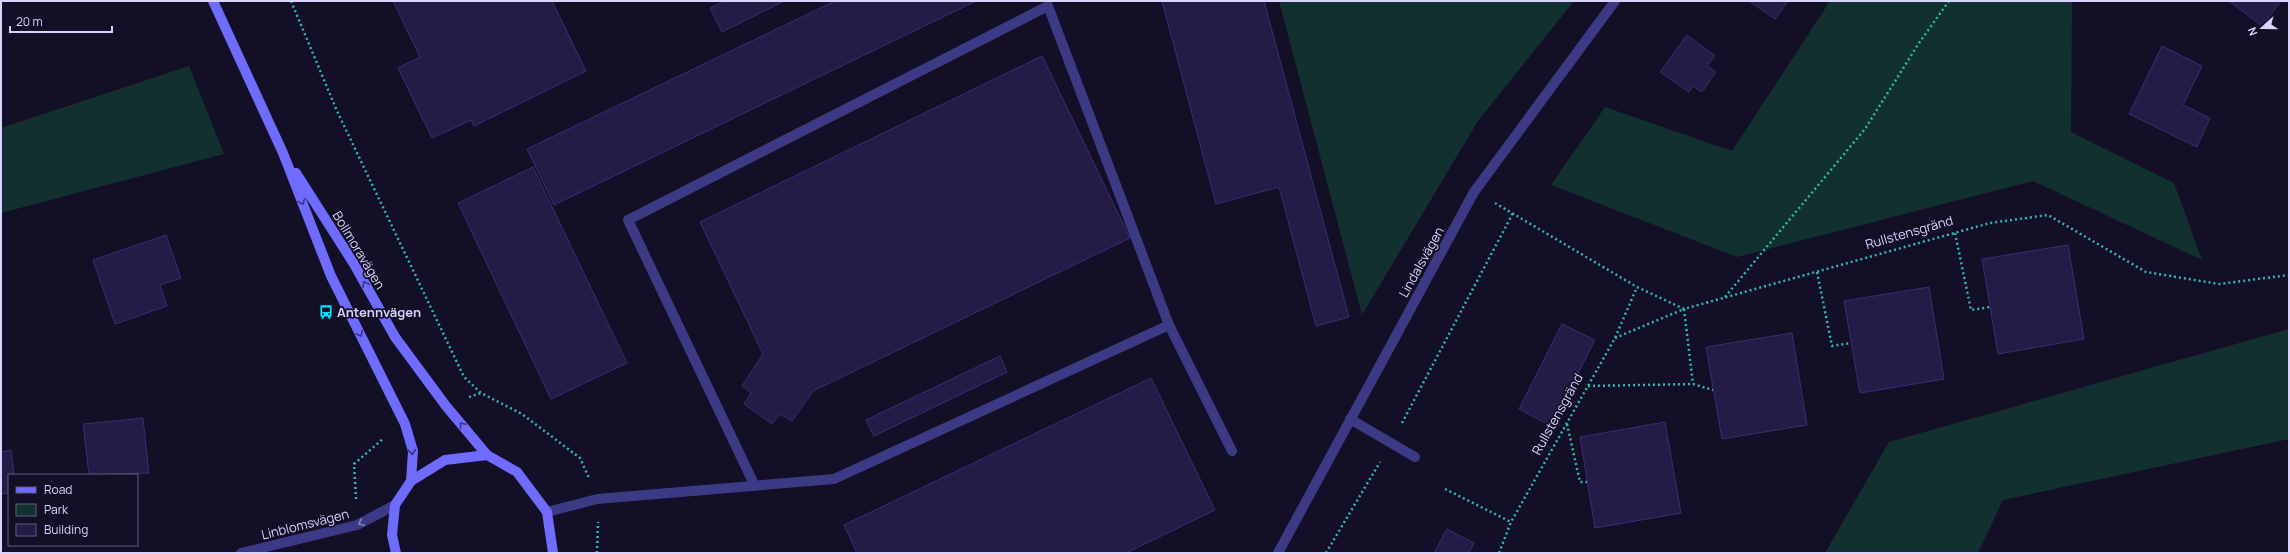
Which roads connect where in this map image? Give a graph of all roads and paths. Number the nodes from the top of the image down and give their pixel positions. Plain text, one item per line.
1 (213, 1) edge
2 (291, 1) edge
3 (1615, 1) edge
4 (1949, 1) edge
5 (283, 152) junction
6 (1474, 192) junction
7 (1513, 213) junction
8 (1955, 233) junction
9 (1817, 272) junction
10 (2289, 274) edge
11 (1637, 287) junction
12 (1724, 298) junction
13 (1990, 307) dead end
14 (1684, 309) junction
15 (1169, 325) junction
16 (1615, 338) junction
17 (1851, 342) dead end
18 (1693, 384) junction
19 (1587, 386) junction
20 (1713, 390) dead end
21 (1350, 419) junction
22 (1567, 423) junction
23 (1392, 442) junction
24 (1232, 451) dead end
25 (487, 455) junction
26 (1415, 457) dead end
27 (411, 481) junction
28 (1587, 482) dead end
29 (754, 484) junction
30 (1445, 489) dead end
31 (597, 499) junction
32 (395, 504) junction
33 (548, 512) junction
34 (1511, 522) junction
35 (552, 552) edge
36 (241, 553) edge
37 (396, 553) edge
38 (597, 553) edge
39 (1278, 553) edge
40 (1326, 553) edge
41 (1499, 553) edge

1 - 5 street, Bollmoravägen
2 - 31 path
3 - 6 street, Lindalsvägen
4 - 12 path
25 -> 5 street, Bollmoravägen
5 -> 27 street, Bollmoravägen
6 - 7 path
6 - 21 street, Lindalsvägen
7 - 11 path
7 - 23 path
8 - 9 path, Rullstensgränd
8 - 10 path, Rullstensgränd
8 - 13 path
9 - 12 path, Rullstensgränd
9 - 17 path
11 - 14 path
11 - 16 path, Rullstensgränd
12 - 14 path, Rullstensgränd
14 - 16 path, Rullstensgränd
14 - 18 path
15 - 24 street
15 - 29 street
15 - 29 street
16 - 19 path, Rullstensgränd
18 - 19 path
18 - 20 path
19 - 22 path, Rullstensgränd
21 - 23 street
21 - 39 street, Lindalsvägen
22 - 28 path
22 - 34 path, Rullstensgränd
23 - 26 street
23 - 40 path
25 - 27 street
25 - 33 street
27 - 32 street
29 - 31 street
30 - 34 path
31 - 33 street
31 - 38 path
32 -> 36 street, Linblomsvägen
32 - 37 street
33 - 35 street
34 - 41 path, Rullstensgränd

